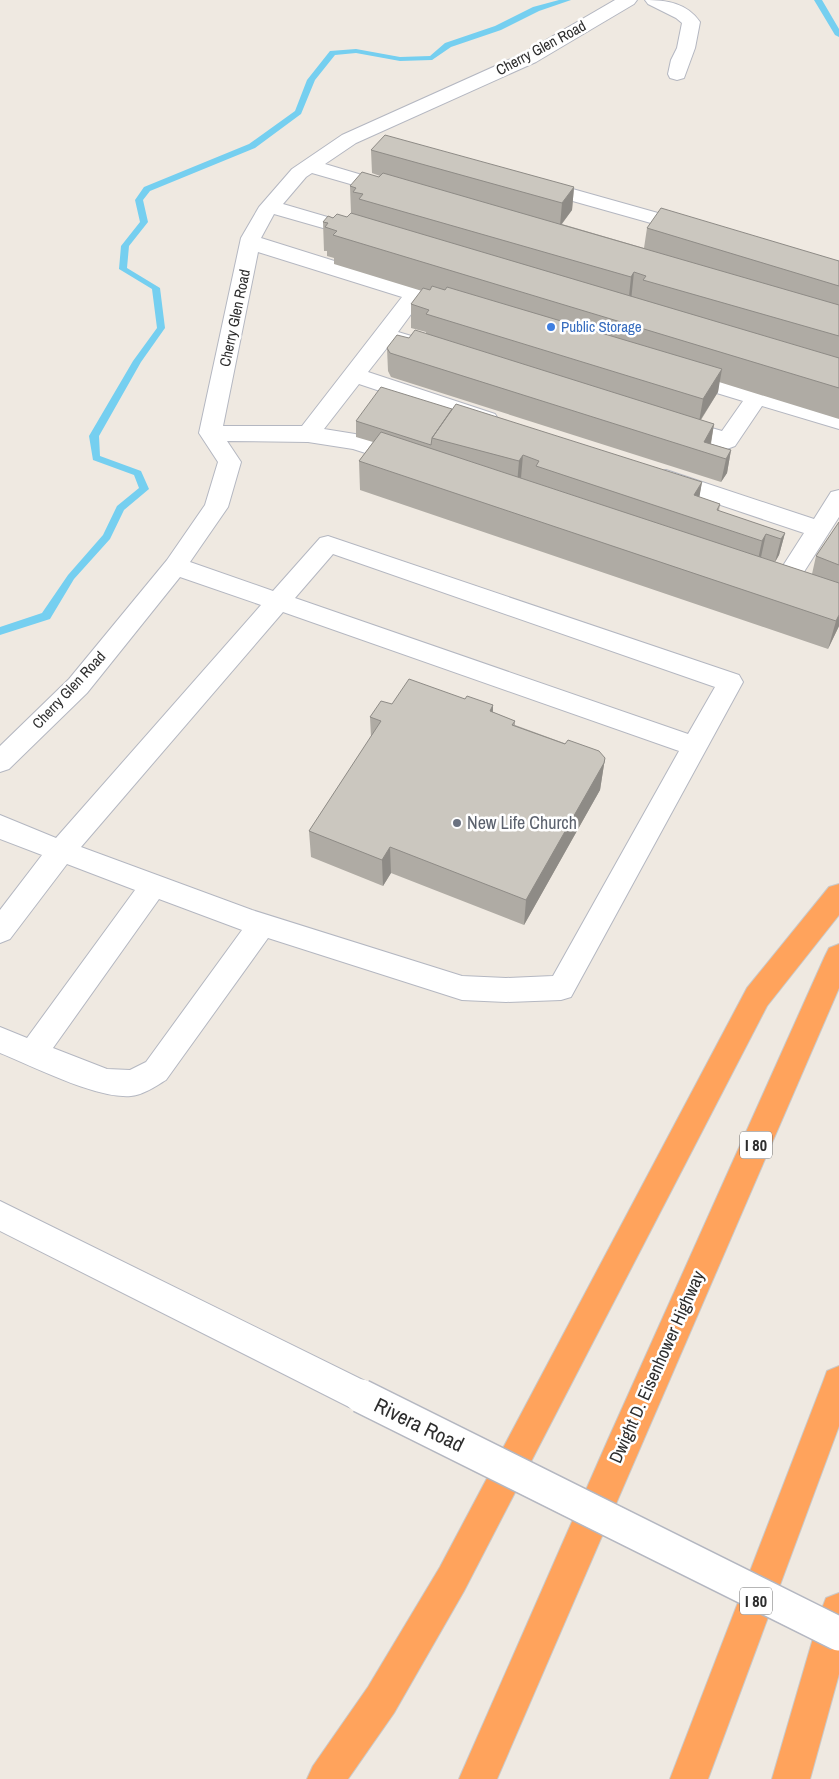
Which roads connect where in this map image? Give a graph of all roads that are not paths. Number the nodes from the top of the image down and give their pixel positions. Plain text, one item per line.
1 (628, 0) edge
2 (654, 0) edge
3 (677, 74) dead end
4 (357, 135) junction
5 (386, 143) edge
6 (309, 166) junction
7 (518, 180) edge
8 (413, 196) edge
9 (270, 207) junction
10 (708, 233) edge
11 (375, 237) edge
12 (250, 243) junction
13 (415, 294) junction
14 (472, 311) edge
15 (386, 336) junction
16 (453, 356) edge
17 (662, 368) edge
18 (353, 375) junction
19 (757, 397) junction
20 (661, 421) edge
21 (839, 422) edge
22 (502, 424) edge
23 (210, 433) junction
24 (308, 434) junction
25 (422, 463) edge
26 (642, 470) edge
27 (839, 498) edge
28 (819, 529) junction
29 (175, 566) junction
30 (747, 571) edge
31 (278, 603) junction
32 (695, 746) junction
33 (0, 762) edge
34 (0, 826) edge
35 (62, 851) junction
36 (154, 885) junction
37 (839, 895) edge
38 (262, 924) junction
39 (0, 931) edge
40 (839, 956) edge
41 (0, 1040) edge
42 (33, 1053) junction
43 (0, 1215) edge
44 (839, 1382) edge
45 (839, 1611) edge
46 (839, 1634) edge
47 (326, 1779) edge
48 (478, 1779) edge
49 (689, 1779) edge
50 (791, 1779) edge

1 - 4 street, Cherry Glen Road
2 - 3 street
4 - 5 street
4 - 6 street, Cherry Glen Road
6 - 8 street
6 - 9 street, Cherry Glen Road
7 - 10 street
9 - 11 street
9 - 12 street, Cherry Glen Road
12 - 13 street
12 - 23 street, Cherry Glen Road
13 - 14 street
13 - 15 street
15 - 16 street
15 - 18 street
17 - 19 street
18 - 22 street
18 - 24 street
19 - 20 street
19 - 21 street
23 - 24 street
23 - 29 street, Cherry Glen Road
24 - 25 street
26 - 28 street
27 - 28 street
28 - 30 street
29 - 31 street
29 - 33 street, Cherry Glen Road
31 - 32 street
31 - 32 street
31 - 35 street
32 - 38 street
34 - 35 street
35 - 36 street
35 - 39 street
36 - 38 street
36 - 42 street
37 - 47 highway
38 - 42 street
40 - 48 highway, Dwight D. Eisenhower Highway / I 80
41 - 42 street
43 - 46 street, Rivera Road, bridge
44 - 49 highway, I 80
45 - 50 highway

